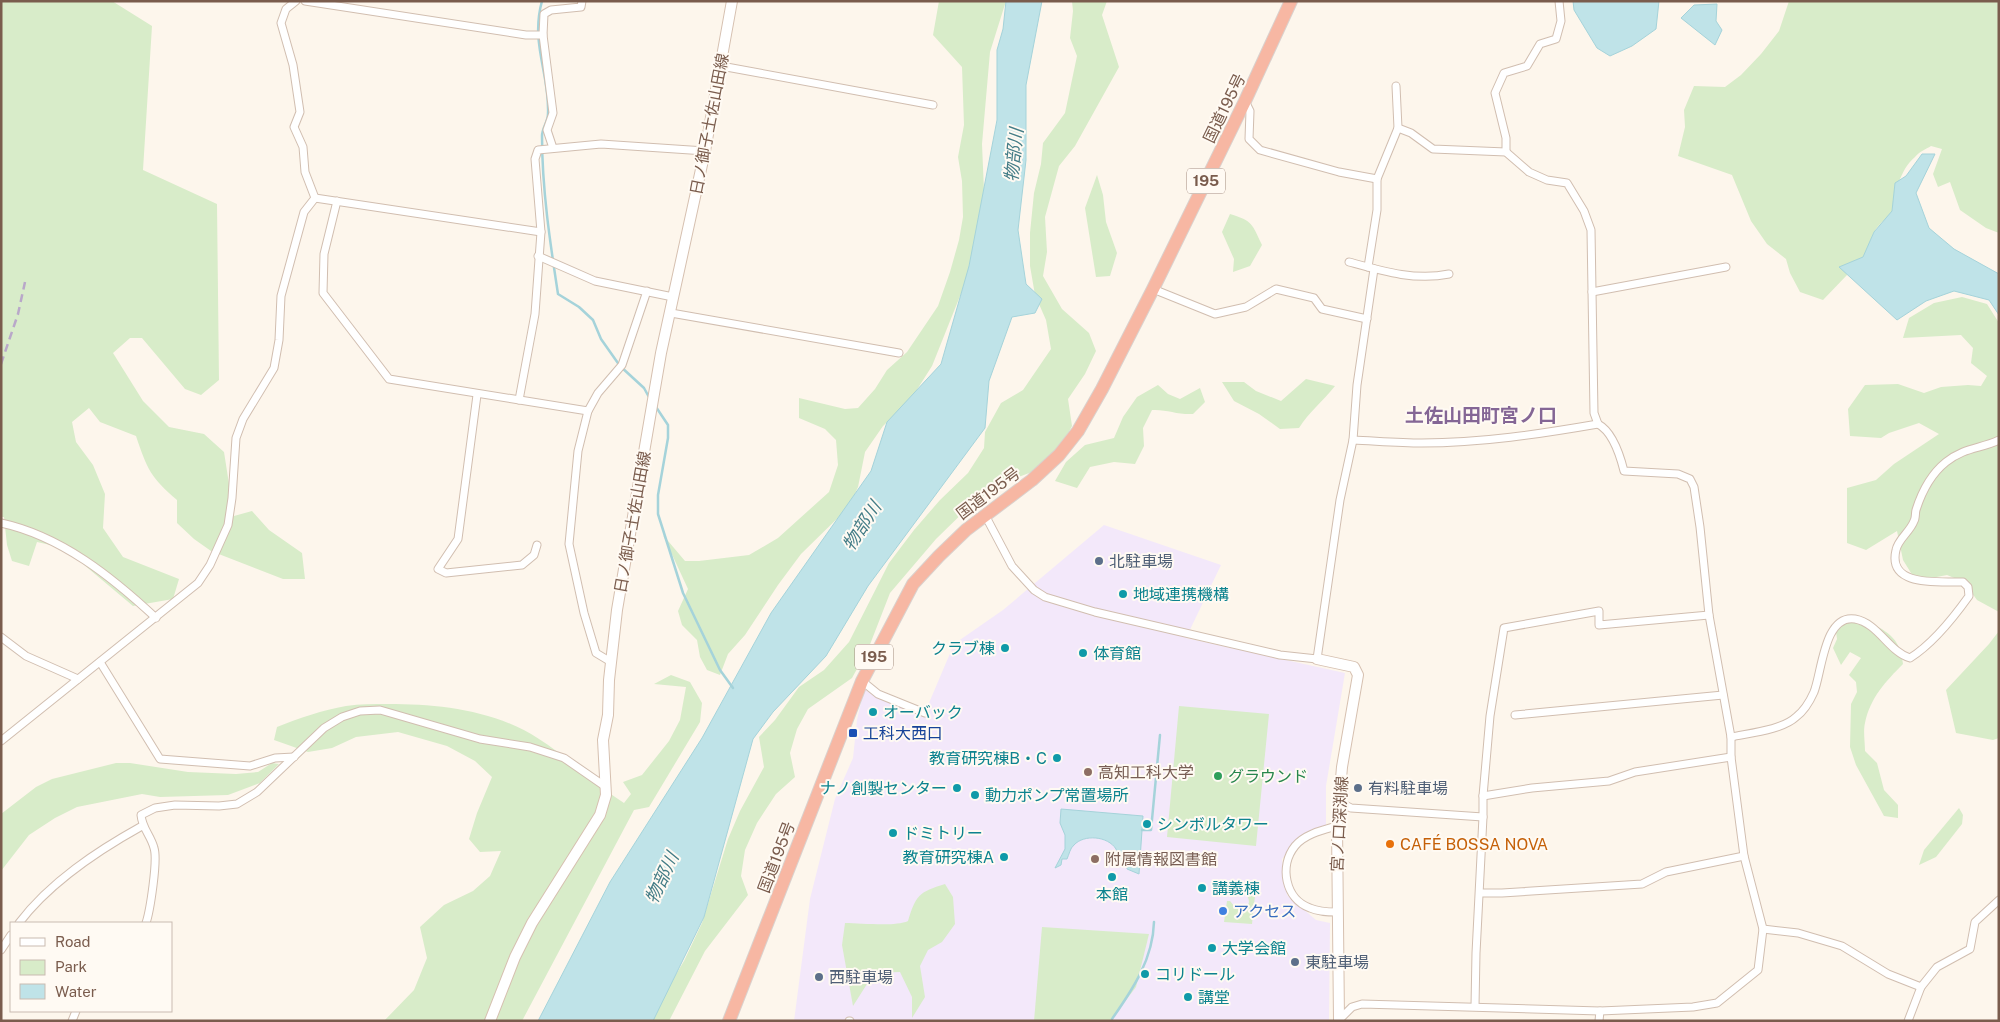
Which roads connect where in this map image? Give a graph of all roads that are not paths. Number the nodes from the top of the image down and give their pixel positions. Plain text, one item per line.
1 (296, 1) edge
2 (306, 1) edge
3 (582, 1) edge
4 (732, 1) edge
5 (1291, 1) edge
6 (1559, 1) edge
7 (543, 35) junction
8 (720, 66) junction
9 (1396, 86) dead end
10 (1245, 101) junction
11 (933, 105) dead end
12 (1398, 128) junction
13 (551, 148) junction
14 (705, 151) junction
15 (1506, 152) junction
16 (1377, 179) junction
17 (316, 198) junction
18 (337, 201) junction
19 (541, 232) junction
20 (538, 256) junction
21 (1349, 262) dead end
22 (1726, 266) dead end
23 (1371, 268) junction
24 (1449, 274) dead end
25 (1153, 289) junction
26 (647, 291) junction
27 (1592, 292) junction
28 (673, 297) junction
29 (671, 313) junction
30 (1367, 319) junction
31 (898, 353) dead end
32 (477, 395) junction
33 (519, 400) junction
34 (588, 411) junction
35 (1598, 424) junction
36 (1353, 440) junction
37 (1999, 440) edge
38 (985, 515) junction
39 (1, 523) edge
40 (536, 545) dead end
41 (1709, 616) junction
42 (156, 618) junction
43 (1, 636) edge
44 (1317, 659) junction
45 (100, 662) junction
46 (611, 662) junction
47 (78, 679) junction
48 (862, 681) junction
49 (1723, 695) junction
50 (925, 712) dead end
51 (1515, 715) dead end
52 (1731, 737) junction
53 (1, 741) edge
54 (294, 757) junction
55 (1731, 757) junction
56 (606, 787) junction
57 (1483, 796) junction
58 (1339, 802) junction
59 (1483, 817) junction
60 (142, 826) junction
61 (1337, 826) junction
62 (1744, 856) junction
63 (1480, 893) junction
64 (1999, 900) edge
65 (1337, 912) junction
66 (20, 922) edge
67 (146, 922) edge
68 (1763, 929) junction
69 (10, 936) edge
70 (1, 950) edge
71 (1921, 987) junction
72 (1475, 1006) junction
73 (1600, 1011) junction
74 (490, 1021) edge
75 (729, 1021) edge
76 (1339, 1021) edge
77 (1599, 1021) edge
78 (1908, 1021) edge

1 - 17 street
2 - 7 street
3 - 7 street
4 - 8 main road, 日ノ御子土佐山田線
5 - 10 highway, 国道195号 / 195
6 - 15 street
7 - 13 street
8 - 11 street
8 - 14 main road, 日ノ御子土佐山田線
9 - 12 street
10 - 16 street
10 - 25 highway, 国道195号 / 195
12 - 15 street
12 - 16 street
13 - 14 street
13 - 19 street
14 - 28 main road, 日ノ御子土佐山田線
15 - 27 street
16 - 23 street
17 - 18 street
17 - 42 street
18 - 19 street
18 - 32 street
19 - 20 street
20 - 26 street
20 - 33 street
21 - 23 street
22 - 27 street
23 - 24 street
23 - 30 street
25 - 30 street
25 - 38 highway, 国道195号 / 195
26 - 28 street
26 - 34 street
27 - 35 street
28 - 29 main road, 日ノ御子土佐山田線
29 - 31 street
29 - 46 main road, 日ノ御子土佐山田線
30 - 36 street
32 - 33 street
32 - 40 street
33 - 34 street
34 - 46 street
35 - 36 street
35 - 41 street
36 - 44 street
37 - 52 street
38 - 44 street
38 - 48 highway, 国道195号 / 195
39 - 42 street
41 - 49 street
41 - 57 street
42 - 45 street
43 - 47 street
44 - 58 main road, 宮ノ口深渕線
45 - 47 street
45 - 54 street
46 - 56 main road, 日ノ御子土佐山田線
47 - 53 street
48 - 50 street
48 - 75 highway, 国道195号 / 195
49 - 51 street
49 - 52 street
52 - 55 street
54 - 56 street
54 - 60 street
55 - 57 street
55 - 62 street
56 - 74 main road, 日ノ御子土佐山田線
57 - 59 street
58 - 59 street
58 - 61 main road, 宮ノ口深渕線
59 - 63 street
60 - 66 street
60 - 67 street
61 - 65 main road, 宮ノ口深渕線
61 - 65 street
62 - 63 street
62 - 68 street
63 - 72 street
64 - 71 street
65 - 76 main road, 宮ノ口深渕線
68 - 71 street
68 - 73 street
69 - 70 street
71 - 78 street
72 - 73 street
72 - 76 street
73 - 77 street

